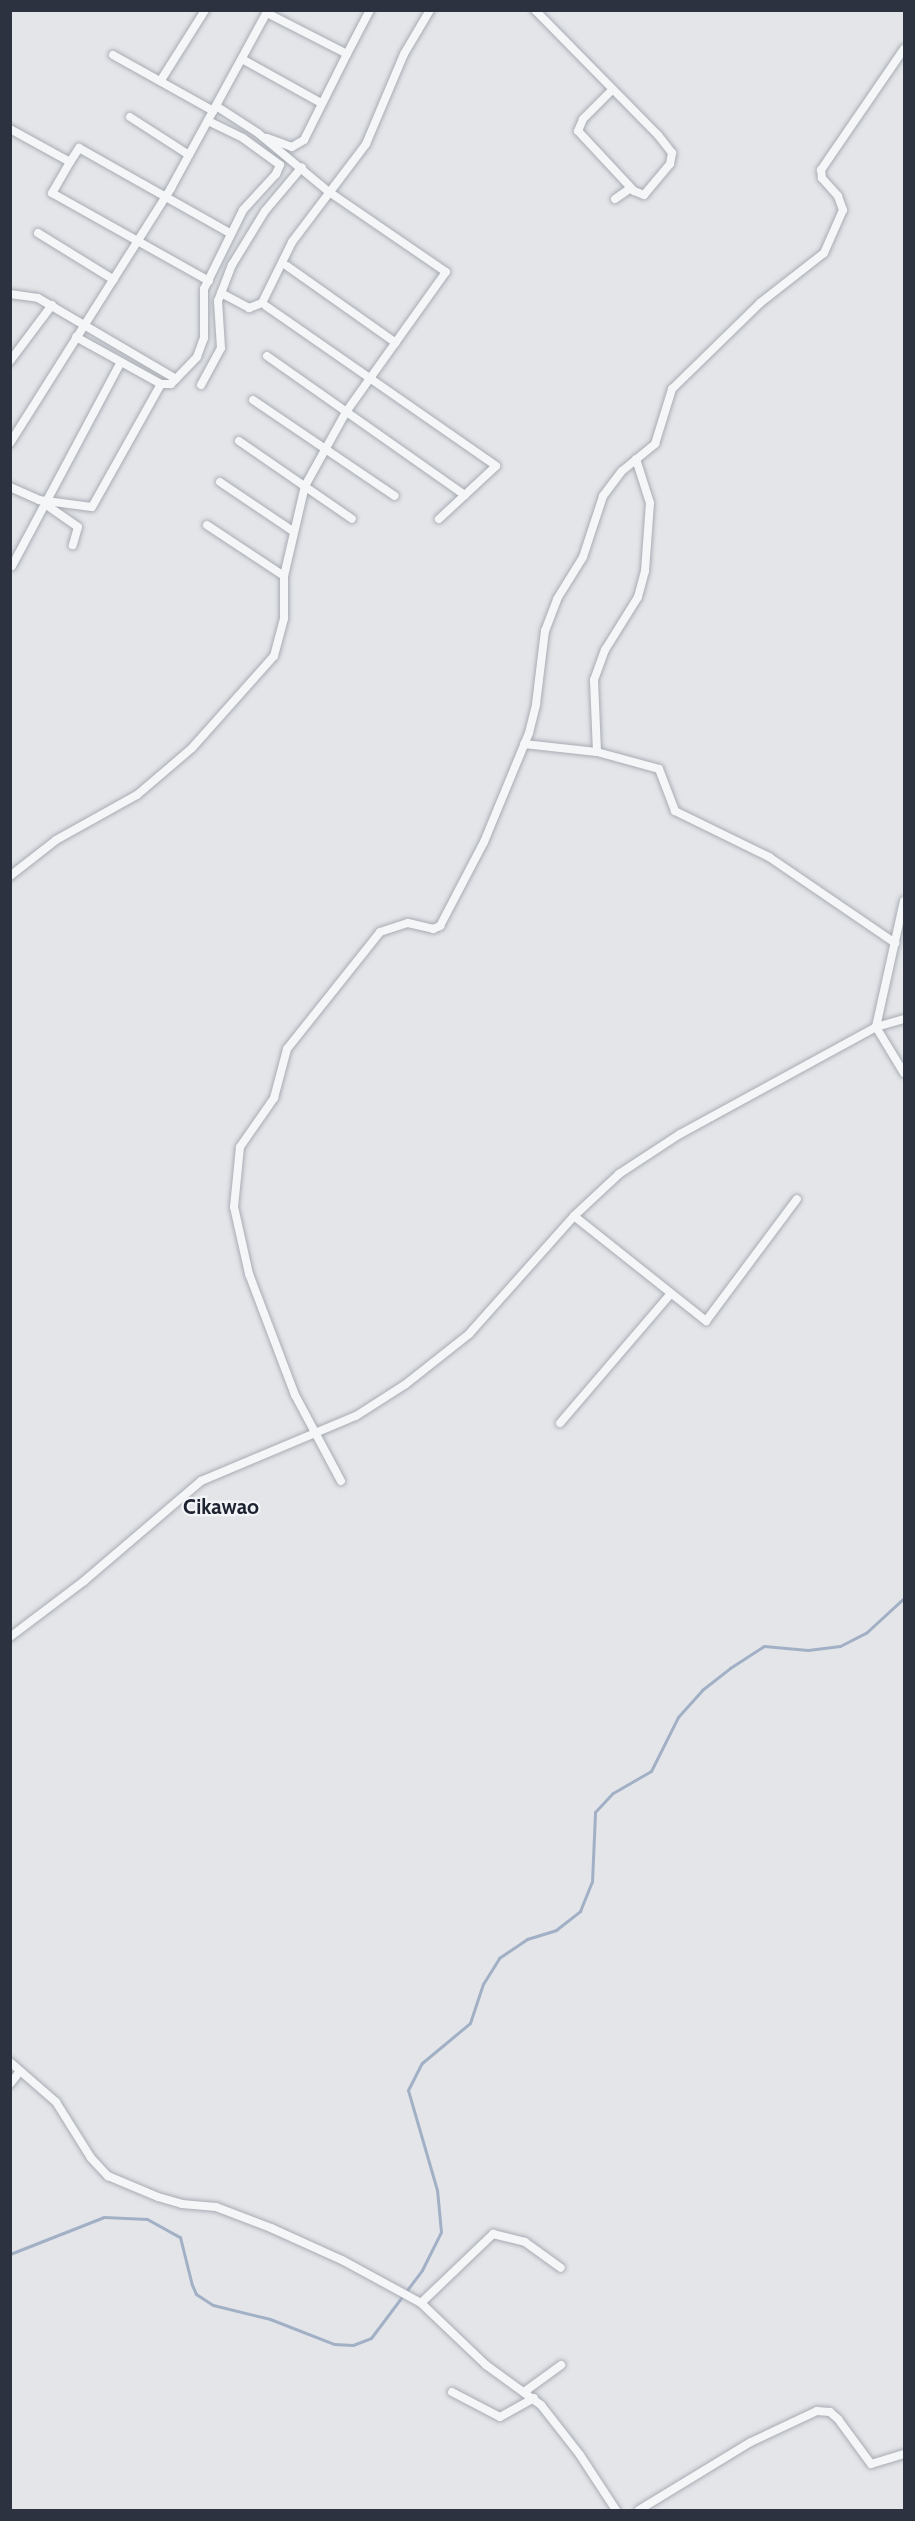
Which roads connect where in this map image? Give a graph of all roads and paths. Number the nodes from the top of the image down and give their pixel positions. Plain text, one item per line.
1 (205, 10) edge
2 (430, 10) edge
3 (534, 10) edge
4 (368, 11) edge
5 (268, 12) edge
6 (904, 49) edge
7 (347, 54) junction
8 (113, 55) dead end
9 (242, 59) junction
10 (160, 80) junction
11 (612, 90) junction
12 (321, 103) junction
13 (215, 109) junction
14 (130, 117) dead end
15 (208, 121) junction
16 (10, 129) edge
17 (262, 136) junction
18 (189, 155) junction
19 (70, 162) junction
20 (302, 167) junction
21 (630, 188) junction
22 (328, 192) junction
23 (165, 198) junction
24 (615, 198) dead end
25 (38, 233) dead end
26 (230, 233) junction
27 (138, 243) junction
28 (287, 266) dead end
29 (114, 280) junction
30 (209, 281) junction
31 (221, 293) junction
32 (10, 294) edge
33 (52, 305) junction
34 (266, 306) dead end
35 (83, 325) junction
36 (76, 338) junction
37 (396, 343) junction
38 (267, 356) dead end
39 (10, 361) edge
40 (121, 362) junction
41 (370, 378) junction
42 (176, 380) junction
43 (161, 384) junction
44 (201, 384) dead end
45 (253, 400) dead end
46 (346, 412) junction
47 (238, 441) dead end
48 (10, 443) edge
49 (324, 448) junction
50 (636, 459) junction
51 (220, 482) dead end
52 (305, 486) junction
53 (10, 487) edge
54 (395, 495) dead end
55 (465, 495) junction
56 (46, 503) junction
57 (352, 519) dead end
58 (439, 519) dead end
59 (207, 525) dead end
60 (294, 532) junction
61 (74, 545) dead end
62 (12, 566) edge
63 (284, 576) junction
64 (524, 744) junction
65 (597, 752) junction
66 (10, 876) edge
67 (904, 901) edge
68 (895, 943) junction
69 (904, 1019) edge
70 (876, 1027) junction
71 (904, 1073) edge
72 (797, 1199) dead end
73 (574, 1216) junction
74 (669, 1296) junction
75 (560, 1423) dead end
76 (315, 1433) junction
77 (342, 1481) dead end
78 (10, 1637) edge
79 (10, 2062) edge
80 (20, 2071) junction
81 (10, 2084) edge
82 (561, 2268) dead end
83 (422, 2303) junction
84 (561, 2365) dead end
85 (524, 2391) junction
86 (452, 2392) dead end
87 (534, 2398) junction
88 (904, 2454) edge
89 (616, 2511) edge
90 (639, 2511) edge

1 - 10 street
2 - 22 street
3 - 11 street
4 - 7 street
5 - 7 street
5 - 9 street
6 - 50 street
7 - 12 street
8 - 10 street
9 - 12 street
9 - 13 street
10 - 13 street
11 - 21 street
11 - 21 street
12 - 17 street
13 - 15 street
13 - 17 street
14 - 18 street
15 - 18 street
15 - 26 street
16 - 19 street
17 - 20 street
18 - 23 street
19 - 23 street
19 - 27 street
20 - 22 street
20 - 31 street
21 - 24 street
22 - 31 street
22 - 37 street
23 - 26 street
23 - 27 street
25 - 29 street
26 - 30 street
27 - 29 street
27 - 30 street
28 - 37 street
29 - 35 street
30 - 42 street
31 - 44 street
32 - 33 street
33 - 35 street
33 - 39 street
34 - 41 street
35 - 36 street
35 - 42 street
36 - 40 street
36 - 48 street
37 - 41 street
38 - 46 street
40 - 43 street
40 - 56 street
41 - 46 street
41 - 55 street
42 - 43 street
43 - 56 street
45 - 49 street
46 - 49 street
46 - 55 street
47 - 52 street
49 - 52 street
49 - 54 street
50 - 64 street
50 - 65 street
51 - 60 street
52 - 57 street
52 - 60 street
53 - 56 street
55 - 58 street
56 - 61 street
56 - 62 street
59 - 63 street
60 - 63 street
63 - 66 street
64 - 65 street
64 - 76 street
65 - 68 street
67 - 68 street
68 - 70 street
69 - 70 street
70 - 71 street
70 - 73 street
72 - 74 street
73 - 74 street
73 - 76 street
74 - 75 street
76 - 77 street
76 - 78 street
79 - 80 street
80 - 81 street
80 - 83 street
82 - 83 street
83 - 85 street
84 - 85 street
85 - 87 street
86 - 87 street
87 - 89 street
88 - 90 street

